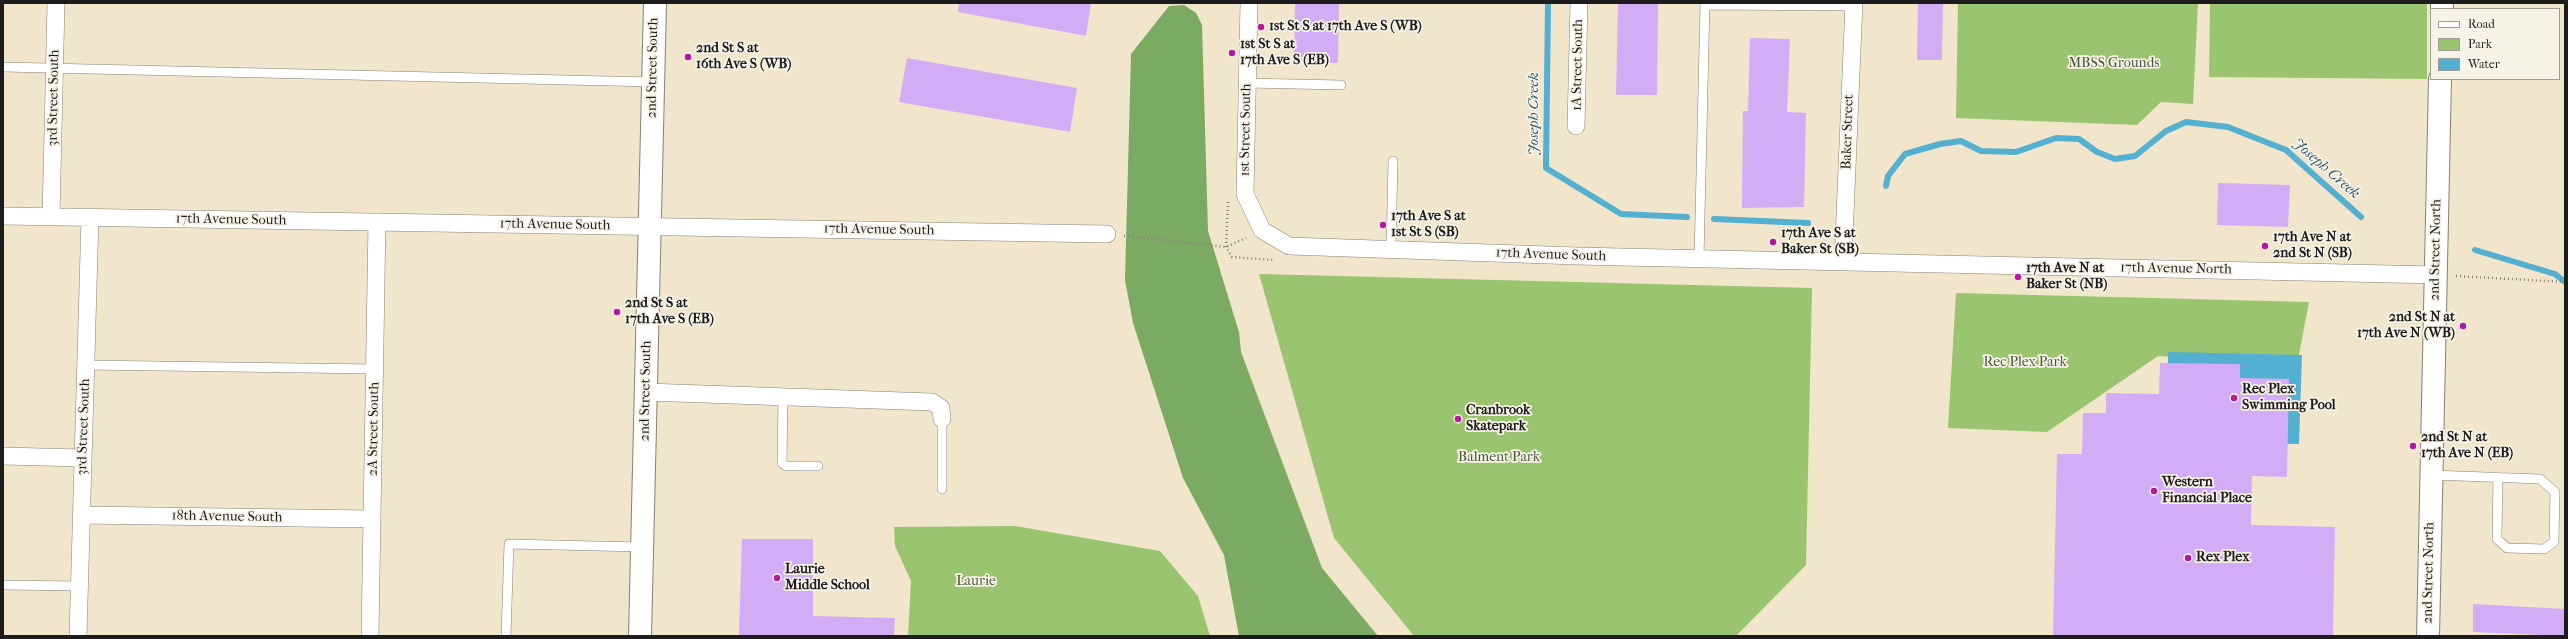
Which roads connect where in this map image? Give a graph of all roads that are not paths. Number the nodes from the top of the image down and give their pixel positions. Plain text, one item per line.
1 (56, 3) edge
2 (655, 3) edge
3 (1249, 3) edge
4 (1579, 3) edge
5 (1705, 4) edge
6 (1854, 5) edge
7 (3, 67) edge
8 (54, 70) junction
9 (2440, 80) edge
10 (653, 82) junction
11 (1247, 83) junction
12 (1341, 85) dead end
13 (1576, 126) dead end
14 (1393, 161) dead end
15 (3, 216) edge
16 (51, 217) junction
17 (90, 217) junction
18 (377, 222) junction
19 (650, 227) junction
20 (1262, 230) joint
21 (1107, 234) dead end
22 (1391, 249) junction
23 (1698, 259) junction
24 (1843, 262) junction
25 (2436, 275) junction
26 (85, 366) junction
27 (375, 369) junction
28 (646, 392) junction
29 (783, 397) junction
30 (942, 419) joint
31 (3, 456) edge
32 (83, 458) junction
33 (818, 466) dead end
34 (2432, 475) junction
35 (2498, 477) junction
36 (942, 489) dead end
37 (82, 515) junction
38 (372, 519) junction
39 (642, 547) junction
40 (3, 585) edge
41 (80, 586) junction
42 (78, 636) edge
43 (370, 636) edge
44 (506, 636) edge
45 (640, 636) edge
46 (2428, 636) edge

1 - 8 street, 3rd Street South
2 - 10 main road, 2nd Street South
3 - 11 street, 1st Street South
4 - 13 street, 1A Street South
5 - 6 lane
5 - 23 lane
6 - 24 street, Baker Street
7 - 8 lane
8 - 10 lane
8 - 16 street, 3rd Street South
9 - 25 main road, 2nd Street North
10 - 19 main road, 2nd Street South
11 - 12 lane
11 - 20 street, 1st Street South
14 - 22 lane
15 - 16 street, 17th Avenue South
16 - 17 street, 17th Avenue South
17 - 18 street, 17th Avenue South
17 - 26 street, 3rd Street South
18 - 19 street, 17th Avenue South
18 - 27 street, 2A Street South
19 - 21 street, 17th Avenue South
19 - 28 main road, 2nd Street South
20 - 22 street, 17th Avenue South
22 - 23 street, 17th Avenue South
23 - 24 street, 17th Avenue South
24 - 25 street, 17th Avenue North
25 - 34 main road, 2nd Street North
26 - 27 lane
26 - 32 street, 3rd Street South
27 - 38 street, 2A Street South
28 - 29 street
28 - 39 main road, 2nd Street South
29 - 30 street
29 - 33 lane
30 - 36 lane
31 - 32 street
32 - 37 street, 3rd Street South
34 - 35 lane
34 - 46 main road, 2nd Street North
35 - 35 lane
37 - 38 street, 18th Avenue South
37 - 41 street, 3rd Street South
38 - 43 street, 2A Street South
39 - 44 lane
39 - 45 main road, 2nd Street South
40 - 41 lane
41 - 42 street, 3rd Street South

